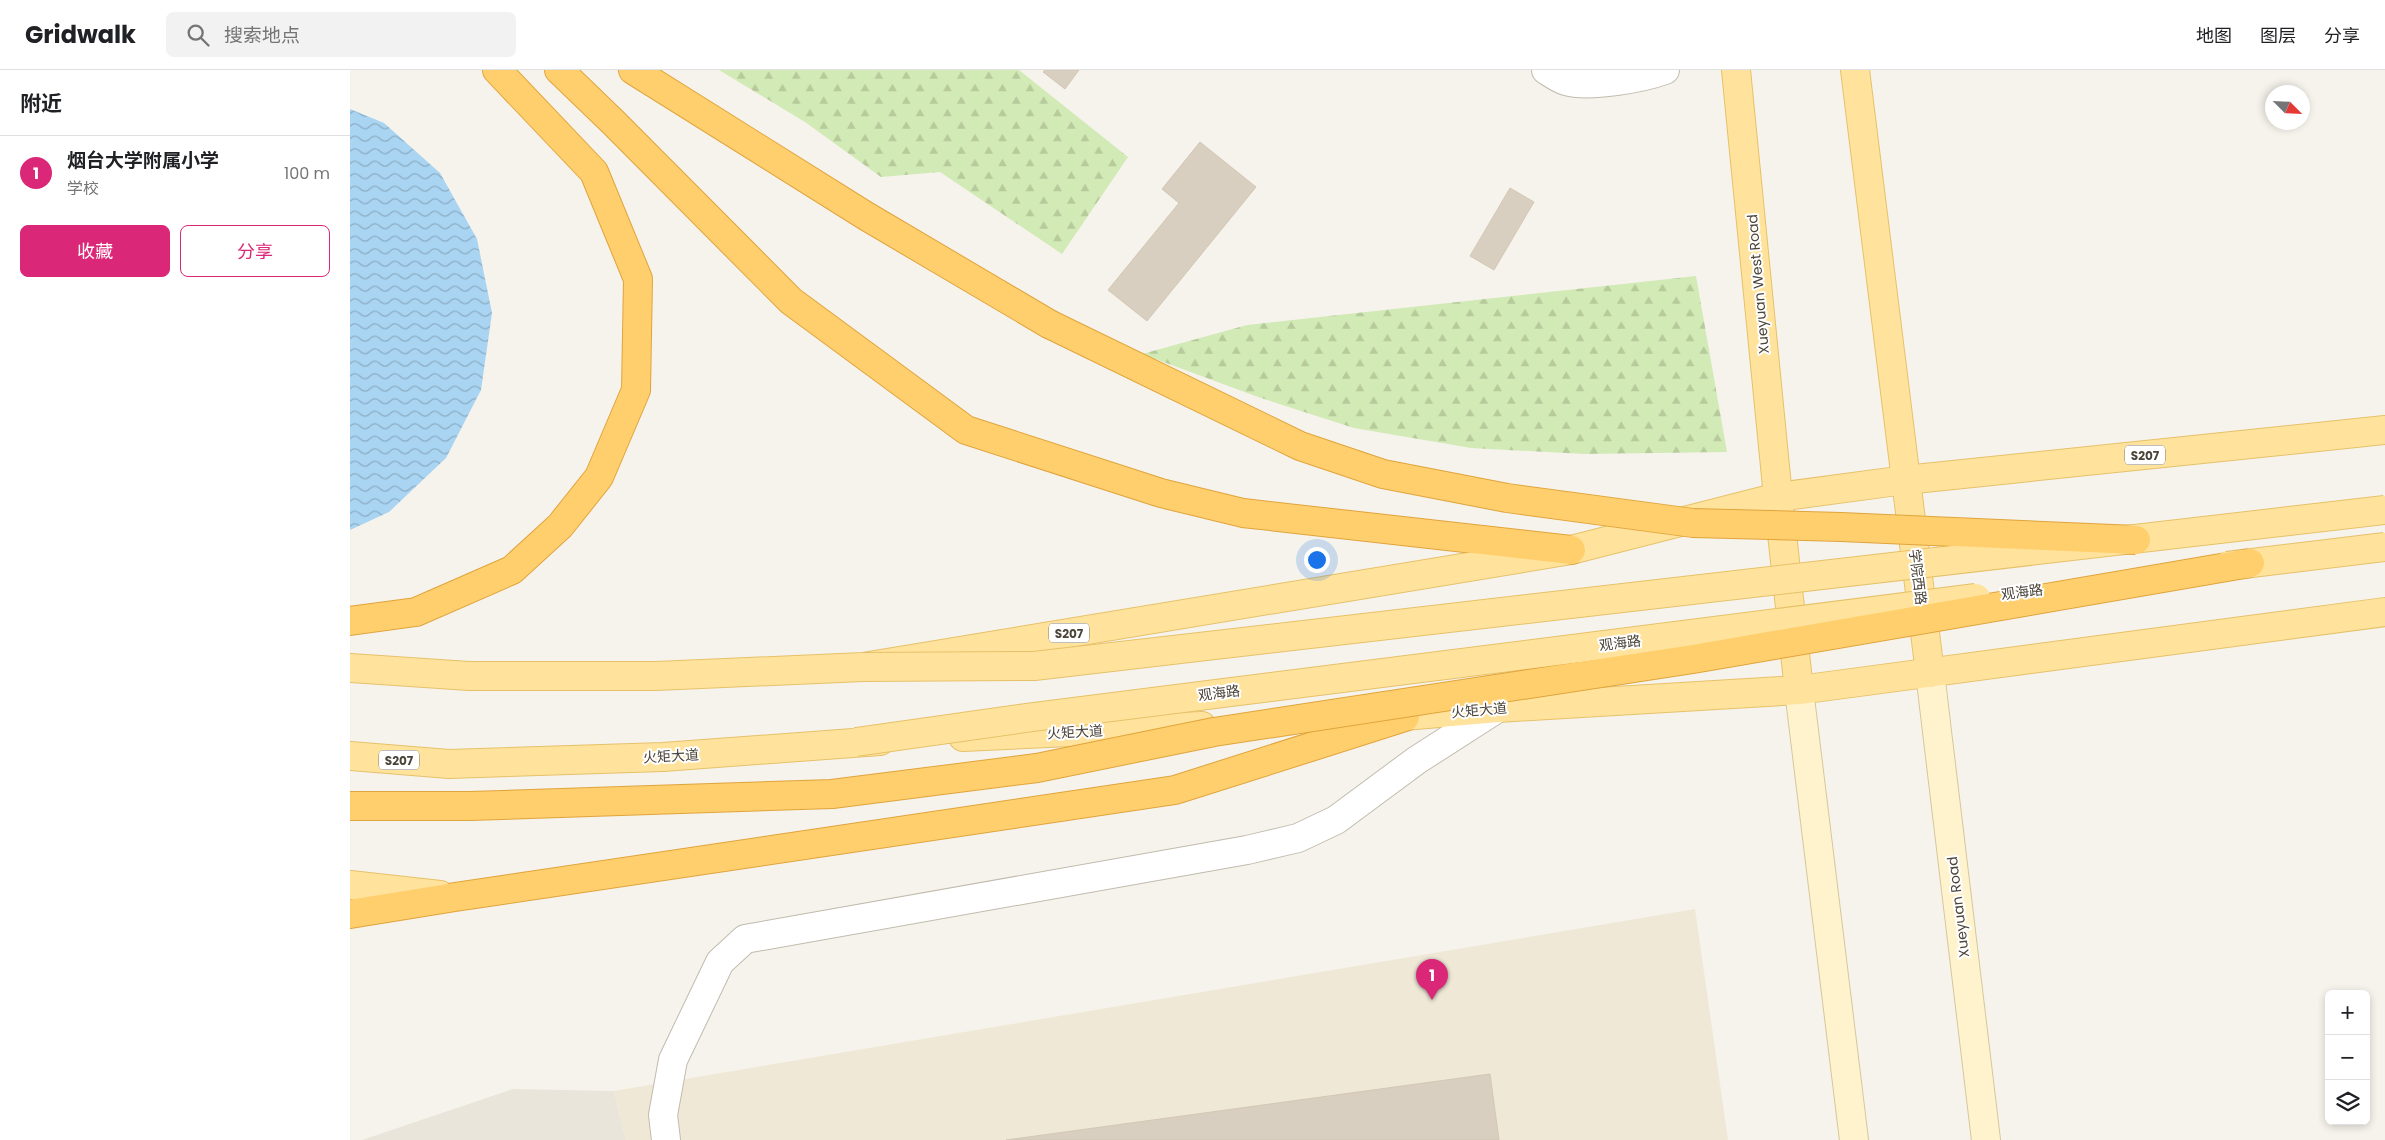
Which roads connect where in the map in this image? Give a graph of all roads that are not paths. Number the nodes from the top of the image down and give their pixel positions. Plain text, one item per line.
1 (497, 70) edge
2 (559, 70) edge
3 (633, 70) edge
4 (1546, 70) edge
5 (1665, 70) edge
6 (1736, 70) edge
7 (1855, 70) edge
8 (2385, 430) edge
9 (1905, 480) junction
10 (1778, 497) junction
11 (2385, 510) edge
12 (2136, 540) junction
13 (2385, 547) edge
14 (1571, 550) junction
15 (2250, 563) junction
16 (2385, 612) edge
17 (350, 621) edge
18 (863, 667) junction
19 (350, 668) edge
20 (1930, 674) junction
21 (1800, 690) junction
22 (1498, 708) junction
23 (1405, 717) junction
24 (856, 742) junction
25 (350, 756) edge
26 (350, 806) edge
27 (350, 885) edge
28 (454, 897) junction
29 (350, 914) edge
30 (666, 1140) edge
31 (1854, 1140) edge
32 (1986, 1140) edge

1 - 17 highway
2 - 14 highway
3 - 12 highway, bridge
4 - 5 street
6 - 10 main road, Xueyuan West Road
7 - 9 main road
8 - 9 main road, S207
9 - 10 main road, S207
9 - 20 main road, 学院西路
10 - 14 main road, S207
10 - 21 main road
11 - 12 main road, bridge
12 - 18 main road, bridge
13 - 15 main road, 观海路, bridge
14 - 18 main road, S207
15 - 24 main road, 观海路, bridge
15 - 26 highway, bridge
16 - 20 main road, S207
18 - 19 main road, S207
20 - 21 main road, S207
20 - 32 main road, Xueyuan Road
21 - 22 main road, 火矩大道 / S207
21 - 31 main road
22 - 23 main road, 火矩大道 / S207
22 - 30 street
23 - 24 main road, 火矩大道 / S207
23 - 28 highway
24 - 25 main road, 火矩大道 / S207
27 - 28 main road
28 - 29 highway

